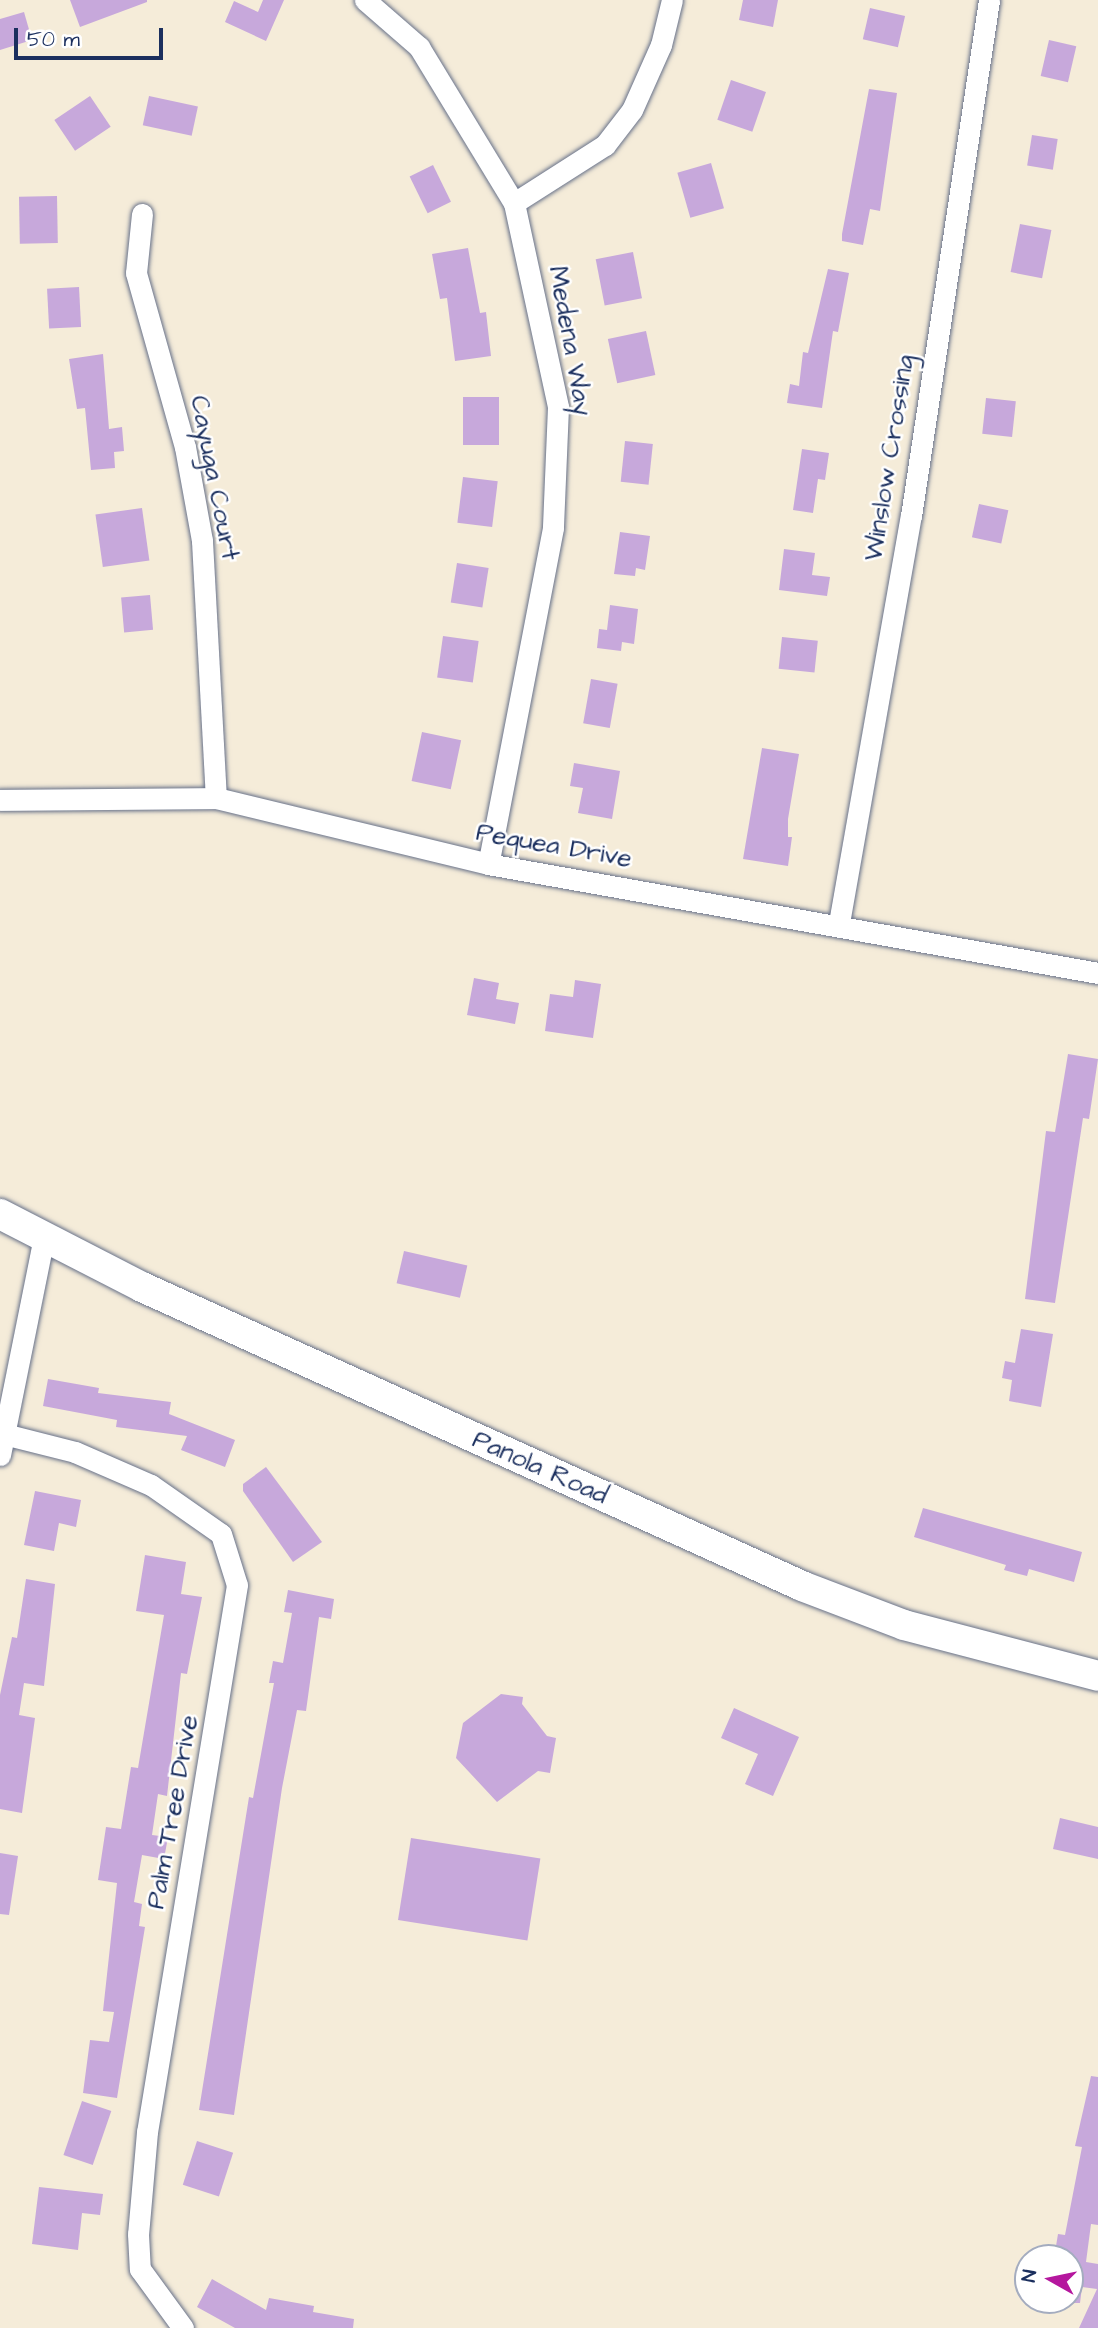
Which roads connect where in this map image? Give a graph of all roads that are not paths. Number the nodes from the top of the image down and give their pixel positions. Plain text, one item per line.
1 (365, 0) edge
2 (673, 0) edge
3 (989, 0) edge
4 (514, 203) junction
5 (142, 214) dead end
6 (216, 798) junction
7 (0, 800) edge
8 (488, 864) junction
9 (839, 923) junction
10 (1098, 973) edge
11 (0, 1214) edge
12 (44, 1236) junction
13 (4, 1434) junction
14 (0, 1455) edge
15 (1098, 1675) edge
16 (183, 2328) edge

1 - 4 street, Medena Way
2 - 4 street
3 - 9 street, Winslow Crossing
4 - 8 street, Medena Way
5 - 6 street, Cayuga Court
6 - 7 street, Pequea Drive
6 - 8 street, Pequea Drive
8 - 9 street, Pequea Drive
9 - 10 street, Pequea Drive
11 - 12 main road, Panola Road
12 - 13 street
12 - 15 main road, Panola Road
13 - 14 street
13 - 16 street, Palm Tree Drive

